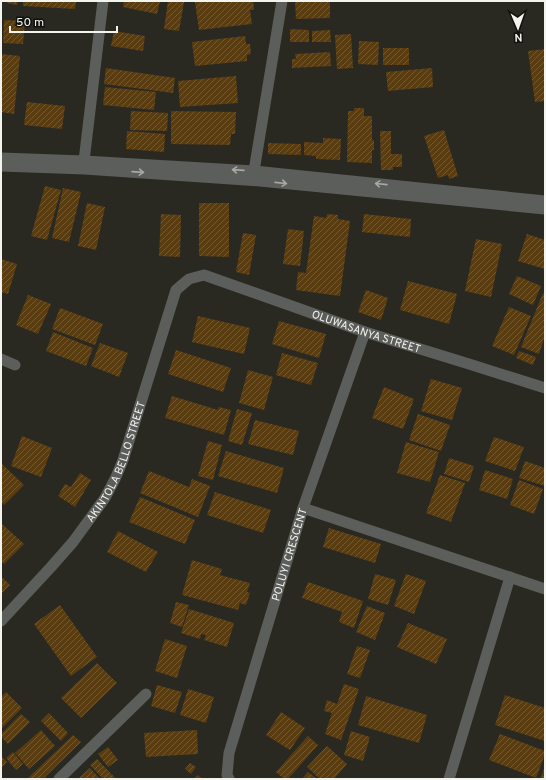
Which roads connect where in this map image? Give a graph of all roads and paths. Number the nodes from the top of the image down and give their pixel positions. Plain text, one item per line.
1 (103, 1) edge
2 (282, 1) edge
3 (1, 158) edge
4 (84, 160) junction
5 (1, 166) edge
6 (254, 171) junction
7 (545, 201) edge
8 (545, 209) edge
9 (189, 279) joint
10 (365, 332) junction
11 (1, 359) edge
12 (15, 365) dead end
13 (545, 388) edge
14 (304, 508) junction
15 (510, 577) junction
16 (545, 589) edge
17 (1, 621) edge
18 (146, 694) dead end
19 (59, 779) edge
20 (229, 779) edge
21 (449, 779) edge

1 - 4 street
2 - 6 street
3 - 4 street
6 -> 4 street
5 -> 8 street
7 -> 6 street
9 - 10 street, OLUWASANYA STREET
9 - 17 street, AKINTOLA BELLO STREET
10 - 13 street, OLUWASANYA STREET
10 - 14 street, POLUYI CRESCENT
11 - 12 street
14 - 15 street
14 - 20 street, POLUYI CRESCENT
15 - 16 street
15 - 21 street
18 - 19 street

